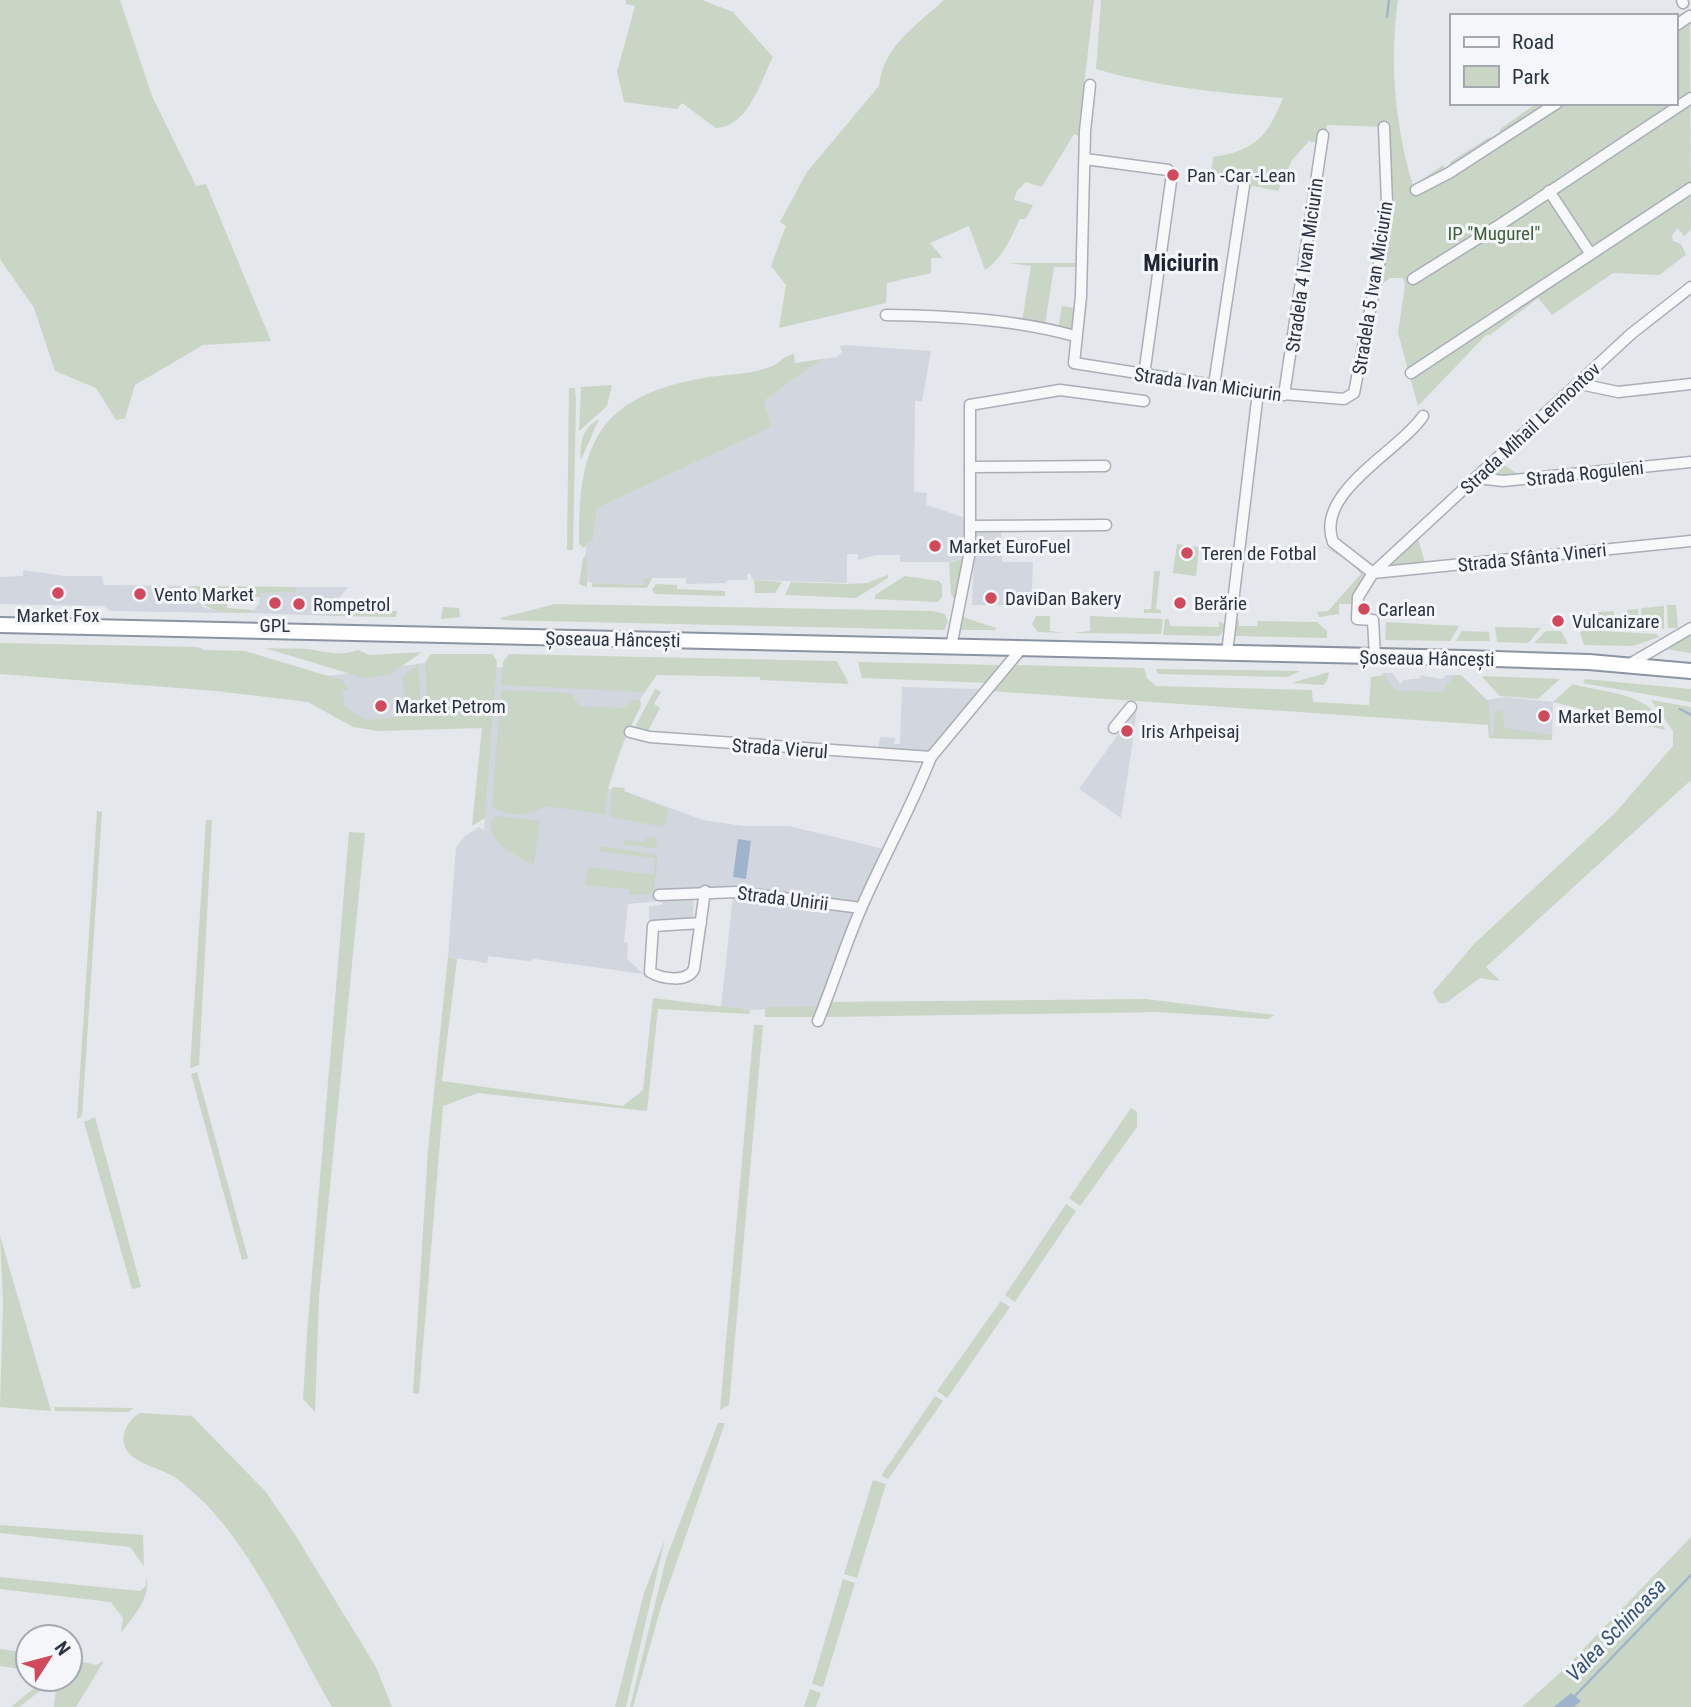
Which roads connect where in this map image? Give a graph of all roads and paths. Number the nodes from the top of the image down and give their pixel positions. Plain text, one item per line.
1 (1090, 85) dead end
2 (1691, 98) edge
3 (1554, 105) edge
4 (1384, 127) dead end
5 (1323, 135) dead end
6 (1085, 159) junction
7 (1244, 186) dead end
8 (1691, 188) edge
9 (1416, 190) dead end
10 (1549, 191) junction
11 (1590, 254) junction
12 (1413, 279) dead end
13 (1691, 287) edge
14 (886, 315) dead end
15 (1075, 336) junction
16 (1411, 373) dead end
17 (1144, 376) junction
18 (1214, 384) junction
19 (1580, 384) junction
20 (1691, 384) edge
21 (1258, 392) junction
22 (1284, 395) junction
23 (1344, 399) joint
24 (1144, 401) dead end
25 (1423, 415) dead end
26 (1691, 462) edge
27 (1105, 466) dead end
28 (970, 467) junction
29 (1478, 478) junction
30 (1106, 525) dead end
31 (971, 526) junction
32 (1691, 541) edge
33 (1373, 573) junction
34 (0, 625) edge
35 (1691, 628) edge
36 (951, 647) junction
37 (1021, 649) junction
38 (1227, 653) junction
39 (1375, 656) junction
40 (1628, 665) junction
41 (1691, 671) edge
42 (1131, 707) dead end
43 (1114, 729) dead end
44 (631, 732) dead end
45 (931, 757) junction
46 (705, 891) junction
47 (659, 895) dead end
48 (861, 908) junction
49 (701, 923) junction
50 (818, 1021) dead end

1 - 6 street
2 - 10 street
3 - 9 street
4 - 23 street, Stradela 5 Ivan Miciurin
5 - 22 street, Stradela 4 Ivan Miciurin
6 - 15 street
6 - 17 street
7 - 18 street
8 - 11 street
10 - 11 street
10 - 12 street
11 - 16 street
13 - 19 street, Strada Mihail Lermontov
14 - 15 street
15 - 17 street, Strada Ivan Miciurin
17 - 18 street, Strada Ivan Miciurin
18 - 21 street, Strada Ivan Miciurin
19 - 20 street
19 - 29 street, Strada Mihail Lermontov
21 - 22 street, Strada Ivan Miciurin
21 - 38 street
22 - 23 street, Strada Ivan Miciurin
24 - 28 street
25 - 33 street
26 - 29 street, Strada Roguleni
27 - 28 street
28 - 31 street
29 - 33 street, Strada Mihail Lermontov
30 - 31 street
31 - 36 street
32 - 33 street, Strada Sfânta Vineri
33 - 39 street, Strada Mihail Lermontov
34 - 36 highway, Șoseaua Hâncești
35 - 40 street
36 - 37 highway, Șoseaua Hâncești
37 - 38 highway, Șoseaua Hâncești
37 - 45 street
38 - 39 highway, Șoseaua Hâncești
39 - 40 highway, Șoseaua Hâncești
40 - 41 highway, Șoseaua Hâncești
42 - 43 street
44 - 45 street, Strada Vierul
45 - 48 street
46 - 47 street, Strada Unirii
46 - 48 street, Strada Unirii
46 - 49 street
48 - 50 street
49 - 49 street

